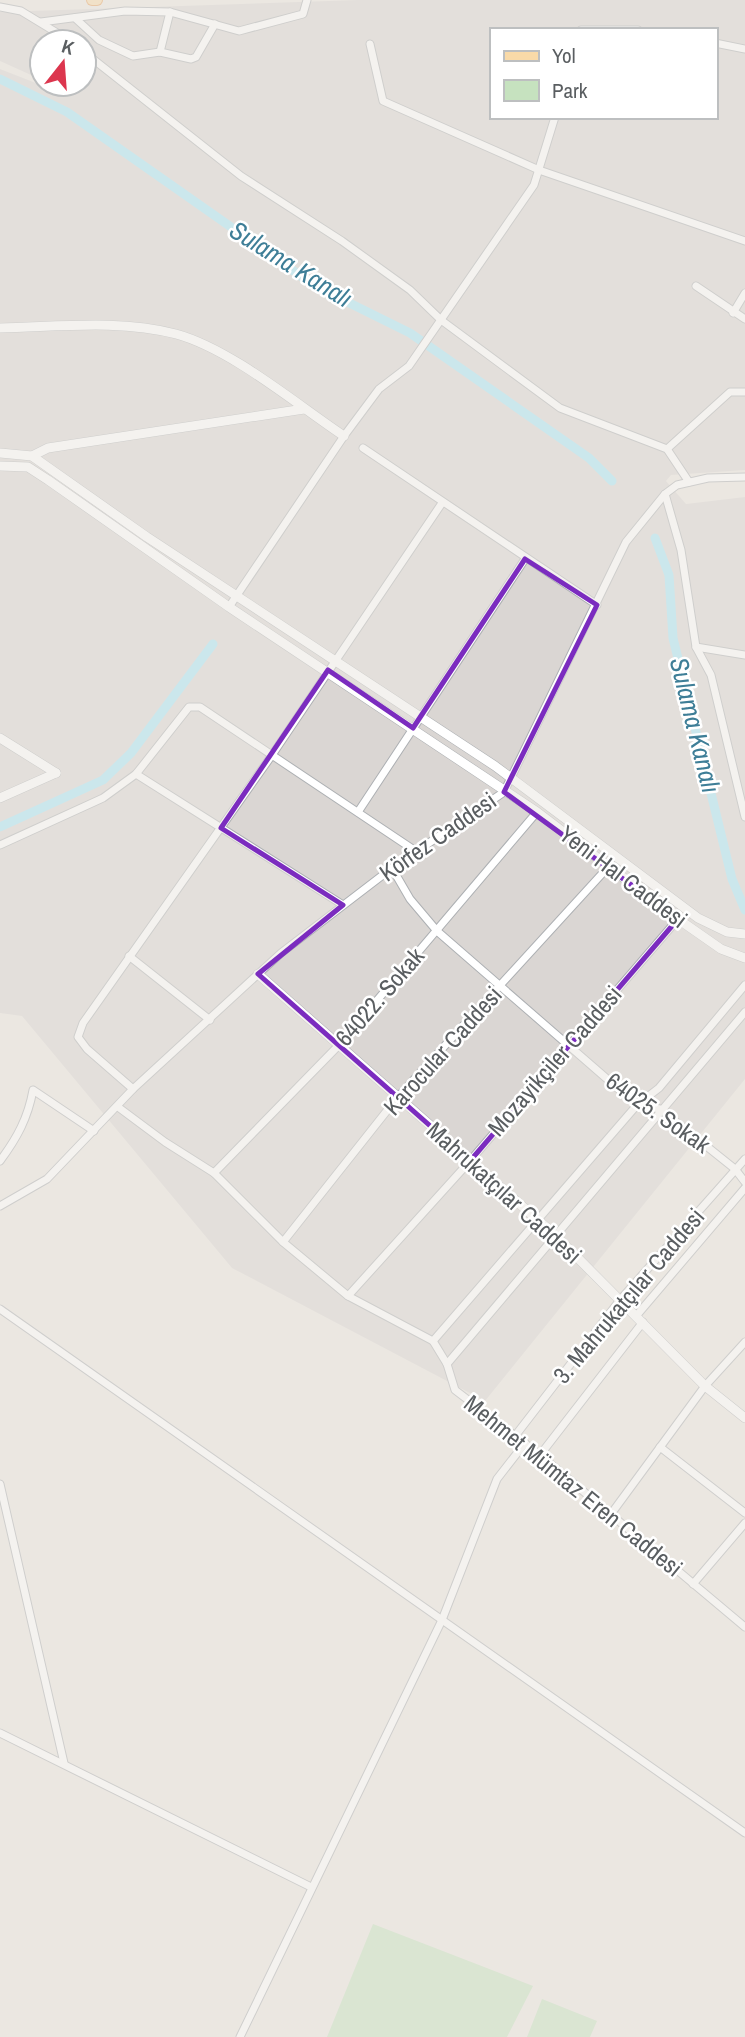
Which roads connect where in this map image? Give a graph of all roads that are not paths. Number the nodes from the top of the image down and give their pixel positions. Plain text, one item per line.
1 (307, 0) edge
2 (0, 7) edge
3 (170, 12) junction
4 (75, 18) junction
5 (41, 22) junction
6 (215, 24) junction
7 (50, 28) edge
8 (717, 43) edge
9 (370, 44) dead end
10 (745, 50) edge
11 (160, 52) junction
12 (98, 63) edge
13 (554, 119) edge
14 (539, 170) junction
15 (745, 241) edge
16 (696, 286) dead end
17 (745, 293) edge
18 (733, 313) junction
19 (745, 319) edge
20 (441, 320) junction
21 (0, 328) edge
22 (745, 392) edge
23 (304, 409) junction
24 (344, 436) junction
25 (363, 448) dead end
26 (667, 449) junction
27 (0, 453) edge
28 (32, 456) junction
29 (0, 466) edge
30 (745, 478) edge
31 (689, 482) junction
32 (665, 494) junction
33 (442, 503) junction
34 (525, 558) junction
35 (236, 596) junction
36 (597, 605) junction
37 (229, 607) junction
38 (696, 647) junction
39 (745, 655) edge
40 (335, 660) junction
41 (328, 670) junction
42 (419, 719) junction
43 (413, 728) junction
44 (0, 738) edge
45 (272, 755) junction
46 (136, 774) junction
47 (511, 778) junction
48 (504, 792) junction
49 (0, 798) edge
50 (358, 812) junction
51 (537, 813) junction
52 (745, 817) edge
53 (221, 828) junction
54 (0, 845) edge
55 (417, 852) junction
56 (610, 865) junction
57 (392, 869) junction
58 (343, 905) junction
59 (678, 919) junction
60 (437, 931) junction
61 (745, 934) edge
62 (129, 956) junction
63 (745, 957) edge
64 (258, 974) junction
65 (745, 985) edge
66 (501, 988) junction
67 (745, 1012) edge
68 (210, 1020) junction
69 (340, 1044) junction
70 (568, 1045) junction
71 (133, 1089) junction
72 (397, 1098) junction
73 (637, 1105) junction
74 (118, 1107) junction
75 (660, 1110) junction
76 (94, 1131) junction
77 (745, 1159) edge
78 (0, 1161) edge
79 (470, 1161) junction
80 (735, 1169) junction
81 (214, 1173) junction
82 (745, 1182) edge
83 (745, 1188) edge
84 (0, 1206) edge
85 (537, 1220) junction
86 (555, 1235) junction
87 (283, 1242) junction
88 (348, 1296) junction
89 (620, 1300) junction
90 (0, 1309) edge
91 (640, 1318) junction
92 (433, 1341) junction
93 (745, 1342) edge
94 (447, 1364) junction
95 (705, 1386) junction
96 (744, 1416) edge
97 (516, 1436) junction
98 (525, 1443) junction
99 (660, 1447) junction
100 (540, 1455) junction
101 (0, 1484) edge
102 (745, 1513) edge
103 (611, 1514) junction
104 (745, 1523) edge
105 (693, 1584) junction
106 (442, 1619) junction
107 (745, 1627) edge
108 (0, 1733) edge
109 (64, 1763) junction
110 (745, 1833) edge
111 (311, 1887) junction
112 (240, 2037) edge

1 - 6 street
2 - 5 street
3 - 4 street
3 - 6 street
3 - 11 street
4 - 5 street
4 - 11 street
5 - 7 street
6 - 11 street
8 - 10 street
9 - 14 street
12 - 20 street
13 - 14 street
14 - 15 street
14 - 20 street
16 - 18 street
17 - 18 street
18 - 19 street
20 - 24 street
20 - 26 street
21 - 23 street
22 - 26 street
23 - 24 street
23 - 28 street
24 - 35 street
25 - 33 street
26 - 31 street
27 - 28 street
28 - 35 street, Yeni Hal Caddesi
29 - 37 street, Yeni Hal Caddesi
30 - 31 street, Körfez Caddesi
31 - 32 street, Körfez Caddesi
32 - 36 street, Körfez Caddesi
32 - 38 street
33 - 34 street
33 - 40 street
34 - 36 street
34 - 42 street
35 - 37 street
35 - 40 street, Yeni Hal Caddesi
36 - 47 street, Körfez Caddesi
37 - 41 street, Yeni Hal Caddesi
38 - 39 street
38 - 52 street
40 - 41 street
40 - 42 street, Yeni Hal Caddesi
41 - 43 street, Yeni Hal Caddesi
41 - 45 street
42 - 43 street
42 - 47 street, Yeni Hal Caddesi
43 - 48 street, Yeni Hal Caddesi
43 - 50 street
44 - 49 street
45 - 46 street
45 - 50 street
45 - 53 street
46 - 53 street
46 - 54 street
47 - 48 street, Körfez Caddesi
47 - 61 street, Yeni Hal Caddesi
48 - 51 street, Yeni Hal Caddesi
48 - 55 street, Körfez Caddesi
50 - 55 street
51 - 56 street, Yeni Hal Caddesi
51 - 60 street, 64022. Sokak
53 - 58 street
53 - 62 street
55 - 57 street, Körfez Caddesi
56 - 59 street, Yeni Hal Caddesi
56 - 66 street, Karocular Caddesi
57 - 58 street, Körfez Caddesi
57 - 60 street, 64025. Sokak
58 - 64 street, Körfez Caddesi
59 - 63 street, Yeni Hal Caddesi
59 - 70 street, Mozayikçiler Caddesi
60 - 66 street, 64025. Sokak
60 - 69 street, 64022. Sokak
62 - 68 street
62 - 71 street
64 - 68 street, Körfez Caddesi
64 - 69 street, Mahrukatçılar Caddesi
65 - 73 street
66 - 70 street, 64025. Sokak
66 - 72 street, Karocular Caddesi
67 - 75 street
68 - 71 street, Körfez Caddesi
69 - 72 street, Mahrukatçılar Caddesi
69 - 81 street, 64022. Sokak
70 - 73 street, 64025. Sokak
70 - 79 street, Mozayikçiler Caddesi
71 - 74 street, Körfez Caddesi
72 - 79 street, Mahrukatçılar Caddesi
72 - 87 street, Karocular Caddesi
73 - 75 street, 64025. Sokak
73 - 85 street
74 - 76 street, Körfez Caddesi
74 - 81 street
75 - 80 street, 64025. Sokak
75 - 86 street
76 - 78 street
76 - 84 street, Körfez Caddesi
77 - 80 street, 3. Mahrukatçılar Caddesi
79 - 85 street, Mahrukatçılar Caddesi
79 - 88 street, Mozayikçiler Caddesi
80 - 82 street, 64025. Sokak
80 - 89 street, 3. Mahrukatçılar Caddesi
81 - 87 street
83 - 91 street, 3. Mahrukatçılar Caddesi
85 - 86 street, Mahrukatçılar Caddesi
85 - 92 street
86 - 89 street, Mahrukatçılar Caddesi
86 - 94 street
87 - 88 street
88 - 92 street
89 - 91 street, Mahrukatçılar Caddesi
89 - 97 street, 3. Mahrukatçılar Caddesi
90 - 106 street
91 - 95 street, Mahrukatçılar Caddesi
91 - 100 street, 3. Mahrukatçılar Caddesi
92 - 94 street, Mehmet Mümtaz Eren Caddesi
93 - 95 street
94 - 97 street, Mehmet Mümtaz Eren Caddesi
95 - 96 street, Mahrukatçılar Caddesi
95 - 99 street
97 - 98 street, Mehmet Mümtaz Eren Caddesi
98 - 100 street, Mehmet Mümtaz Eren Caddesi
98 - 106 street
99 - 102 street
99 - 103 street
100 - 103 street, Mehmet Mümtaz Eren Caddesi
101 - 109 street
103 - 105 street, Mehmet Mümtaz Eren Caddesi
104 - 105 street
105 - 107 street, Mehmet Mümtaz Eren Caddesi
106 - 110 street
106 - 111 street
108 - 109 street
109 - 111 street
111 - 112 street

